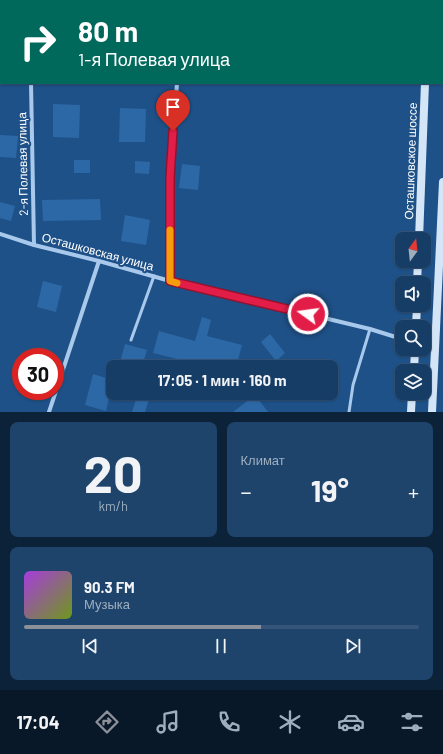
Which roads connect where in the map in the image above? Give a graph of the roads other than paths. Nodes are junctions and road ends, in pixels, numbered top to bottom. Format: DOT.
graph roads {
  1 [pos="31,84"];
  2 [pos="177,84"];
  3 [pos="425,84"];
  4 [pos="443,182"];
  5 [pos="419,232"];
  6 [pos="0,234"];
  7 [pos="34,245"];
  8 [pos="99,261"];
  9 [pos="154,276"];
  10 [pos="170,281"];
  11 [pos="370,329"];
  12 [pos="395,337"];
  13 [pos="131,340"];
  14 [pos="412,400"];
  15 [pos="49,412"];
  16 [pos="349,412"];
  17 [pos="411,412"];
  18 [pos="432,412"];
  1 -- 7 [label="street, 2-я Полевая улица"];
  2 -- 10 [label="street"];
  3 -- 5 [label="main road, Осташковское шоссе"];
  4 -- 18 [label="main road"];
  6 -- 7 [label="street, Осташковская улица"];
  7 -- 8 [label="street, Осташковская улица"];
  8 -- 9 [label="street, Осташковская улица"];
  8 -- 15 [label="street"];
  9 -- 10 [label="street, Осташковская улица"];
  9 -- 13 [label="lane"];
  10 -- 11 [label="street, Осташковская улица"];
  11 -- 12 [label="street, Осташковская улица"];
  11 -- 16 [label="lane"];
  14 -- 17 [label="main road"];
}
